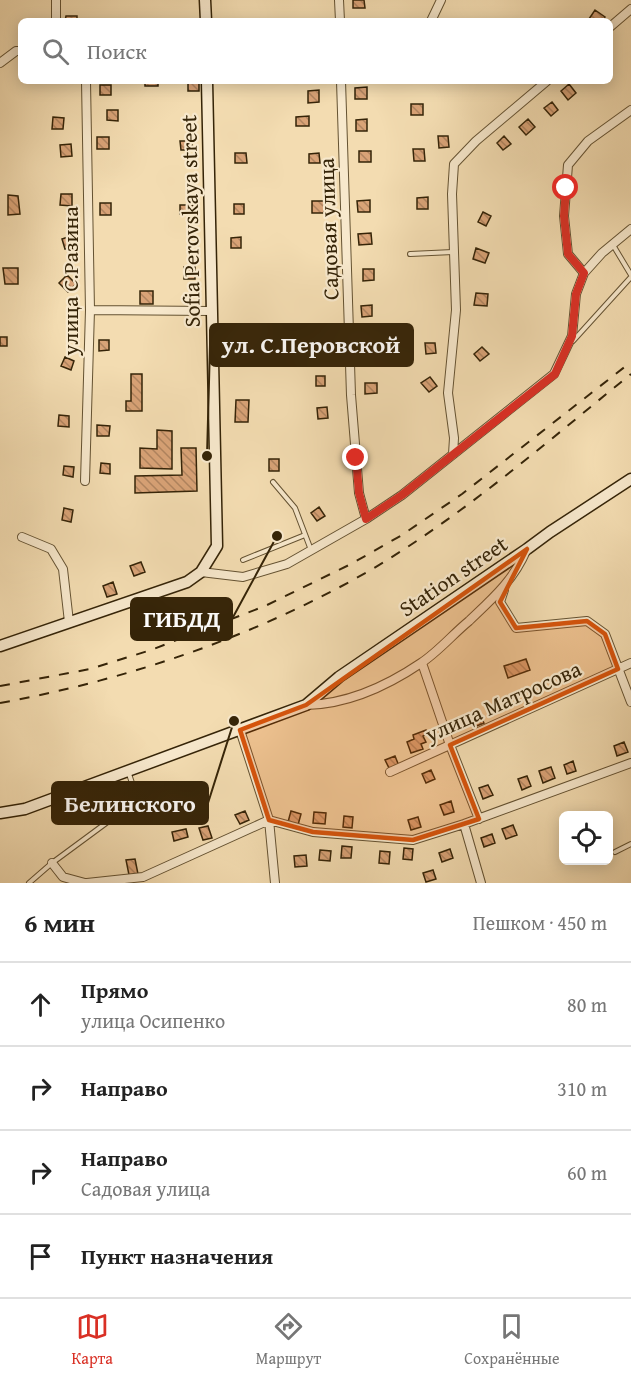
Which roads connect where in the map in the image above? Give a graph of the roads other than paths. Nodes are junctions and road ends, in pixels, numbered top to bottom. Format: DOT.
graph roads {
  1 [pos="56,0"];
  2 [pos="206,0"];
  3 [pos="339,0"];
  4 [pos="441,0"];
  5 [pos="631,9"];
  6 [pos="56,18"];
  7 [pos="206,18"];
  8 [pos="340,18"];
  9 [pos="433,18"];
  10 [pos="613,24"];
  11 [pos="18,51"];
  12 [pos="0,63"];
  13 [pos="86,84"];
  14 [pos="207,84"];
  15 [pos="341,84"];
  16 [pos="543,84"];
  17 [pos="631,110"];
  18 [pos="631,229"];
  19 [pos="613,244"];
  20 [pos="454,252"];
  21 [pos="410,254"];
  22 [pos="584,273"];
  23 [pos="631,276"];
  24 [pos="90,310"];
  25 [pos="212,311"];
  26 [pos="566,348"];
  27 [pos="453,454"];
  28 [pos="631,479"];
  29 [pos="85,482"];
  30 [pos="273,482"];
  31 [pos="366,519"];
  32 [pos="305,535"];
  33 [pos="22,537"];
  34 [pos="526,549"];
  35 [pos="311,551"];
  36 [pos="243,560"];
  37 [pos="201,572"];
  38 [pos="504,589"];
  39 [pos="69,622"];
  40 [pos="0,645"];
  41 [pos="422,663"];
  42 [pos="631,663"];
  43 [pos="618,669"];
  44 [pos="631,702"];
  45 [pos="302,706"];
  46 [pos="240,730"];
  47 [pos="450,745"];
  48 [pos="631,764"];
  49 [pos="128,771"];
  50 [pos="390,772"];
  51 [pos="0,813"];
  52 [pos="479,819"];
  53 [pos="270,820"];
  54 [pos="464,824"];
  55 [pos="631,844"];
  56 [pos="615,852"];
  57 [pos="52,863"];
  58 [pos="29,883"];
  59 [pos="86,883"];
  60 [pos="275,883"];
  61 [pos="481,883"];
  1 -- 6 [label="street"];
  2 -- 7 [label="main road"];
  3 -- 8 [label="street"];
  4 -- 9 [label="street"];
  5 -- 10 [label="street"];
  11 -- 12 [label="street"];
  13 -- 24 [label="street, улица С.Разина"];
  14 -- 25 [label="main road, Sofia Perovskaya street"];
  15 -- 31 [label="street, Садовая улица"];
  16 -- 20 [label="street"];
  17 -- 22 [label="street"];
  18 -- 19 [label="street"];
  19 -- 22 [label="street"];
  19 -- 23 [label="lane"];
  20 -- 21 [label="lane"];
  20 -- 27 [label="street"];
  22 -- 26 [label="street"];
  23 -- 26 [label="lane"];
  24 -- 25 [label="street"];
  24 -- 29 [label="street, улица С.Разина"];
  25 -- 37 [label="main road, Sofia Perovskaya street"];
  26 -- 27 [label="street"];
  27 -- 31 [label="street"];
  28 -- 34 [label="main road, Station street"];
  30 -- 32 [label="lane"];
  31 -- 35 [label="street"];
  32 -- 35 [label="lane"];
  32 -- 36 [label="lane"];
  33 -- 39 [label="street"];
  34 -- 38 [label="street"];
  34 -- 45 [label="main road, Station street"];
  35 -- 37 [label="street"];
  37 -- 39 [label="main road"];
  38 -- 41 [label="street"];
  38 -- 43 [label="street"];
  39 -- 40 [label="main road"];
  41 -- 45 [label="street"];
  41 -- 47 [label="street"];
  42 -- 43 [label="street, улица Матросова"];
  43 -- 44 [label="street"];
  43 -- 47 [label="street, улица Матросова"];
  45 -- 46 [label="main road, Station street"];
  46 -- 49 [label="main road, Station street"];
  46 -- 53 [label="street"];
  47 -- 50 [label="street, улица Матросова"];
  47 -- 52 [label="street"];
  48 -- 52 [label="street"];
  49 -- 51 [label="main road, Station street"];
  49 -- 57 [label="lane"];
  52 -- 54 [label="street"];
  53 -- 54 [label="street"];
  53 -- 59 [label="street"];
  53 -- 60 [label="street"];
  54 -- 61 [label="street"];
  55 -- 56 [label="lane"];
  57 -- 58 [label="lane"];
  57 -- 59 [label="street"];
}
